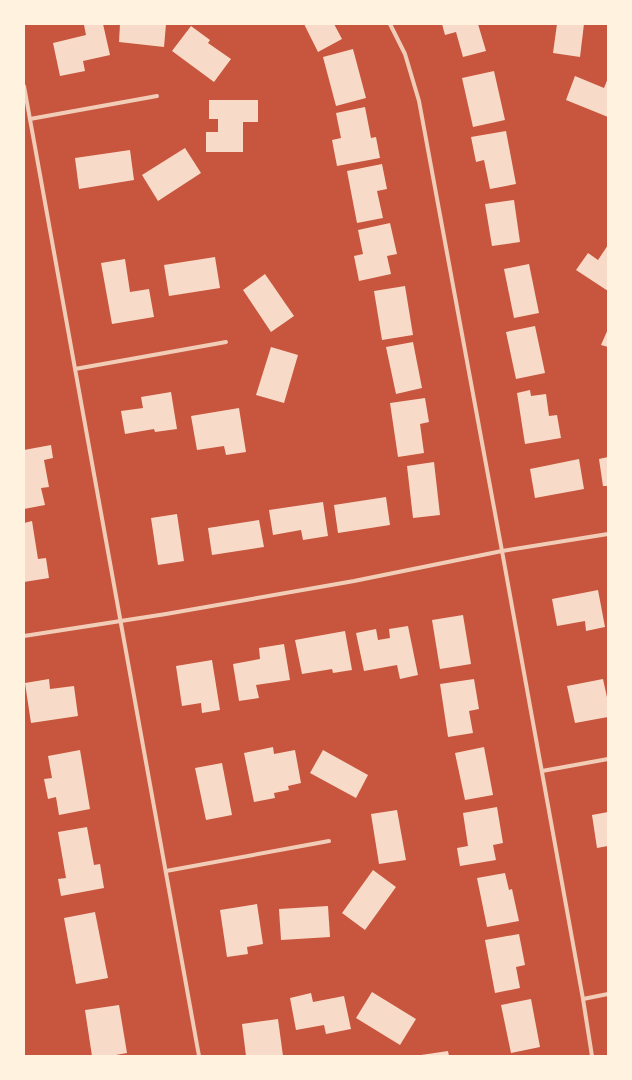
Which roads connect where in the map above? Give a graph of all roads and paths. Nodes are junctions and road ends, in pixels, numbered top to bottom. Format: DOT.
graph roads {
  1 [pos="390,24"];
  2 [pos="24,86"];
  3 [pos="157,96"];
  4 [pos="30,119"];
  5 [pos="226,342"];
  6 [pos="75,369"];
  7 [pos="608,534"];
  8 [pos="502,551"];
  9 [pos="120,621"];
  10 [pos="24,636"];
  11 [pos="608,759"];
  12 [pos="542,771"];
  13 [pos="329,841"];
  14 [pos="166,871"];
  15 [pos="608,994"];
  16 [pos="583,998"];
  17 [pos="199,1056"];
  18 [pos="592,1056"];
  1 -- 8 [label="street"];
  2 -- 4 [label="street"];
  3 -- 4 [label="street"];
  4 -- 6 [label="street"];
  5 -- 6 [label="street"];
  6 -- 9 [label="street"];
  7 -- 8 [label="street"];
  8 -- 9 [label="street"];
  8 -- 12 [label="street"];
  9 -- 10 [label="street"];
  9 -- 14 [label="street"];
  11 -- 12 [label="street"];
  12 -- 16 [label="street"];
  13 -- 14 [label="street"];
  14 -- 17 [label="street"];
  15 -- 16 [label="street"];
  16 -- 18 [label="street"];
}
